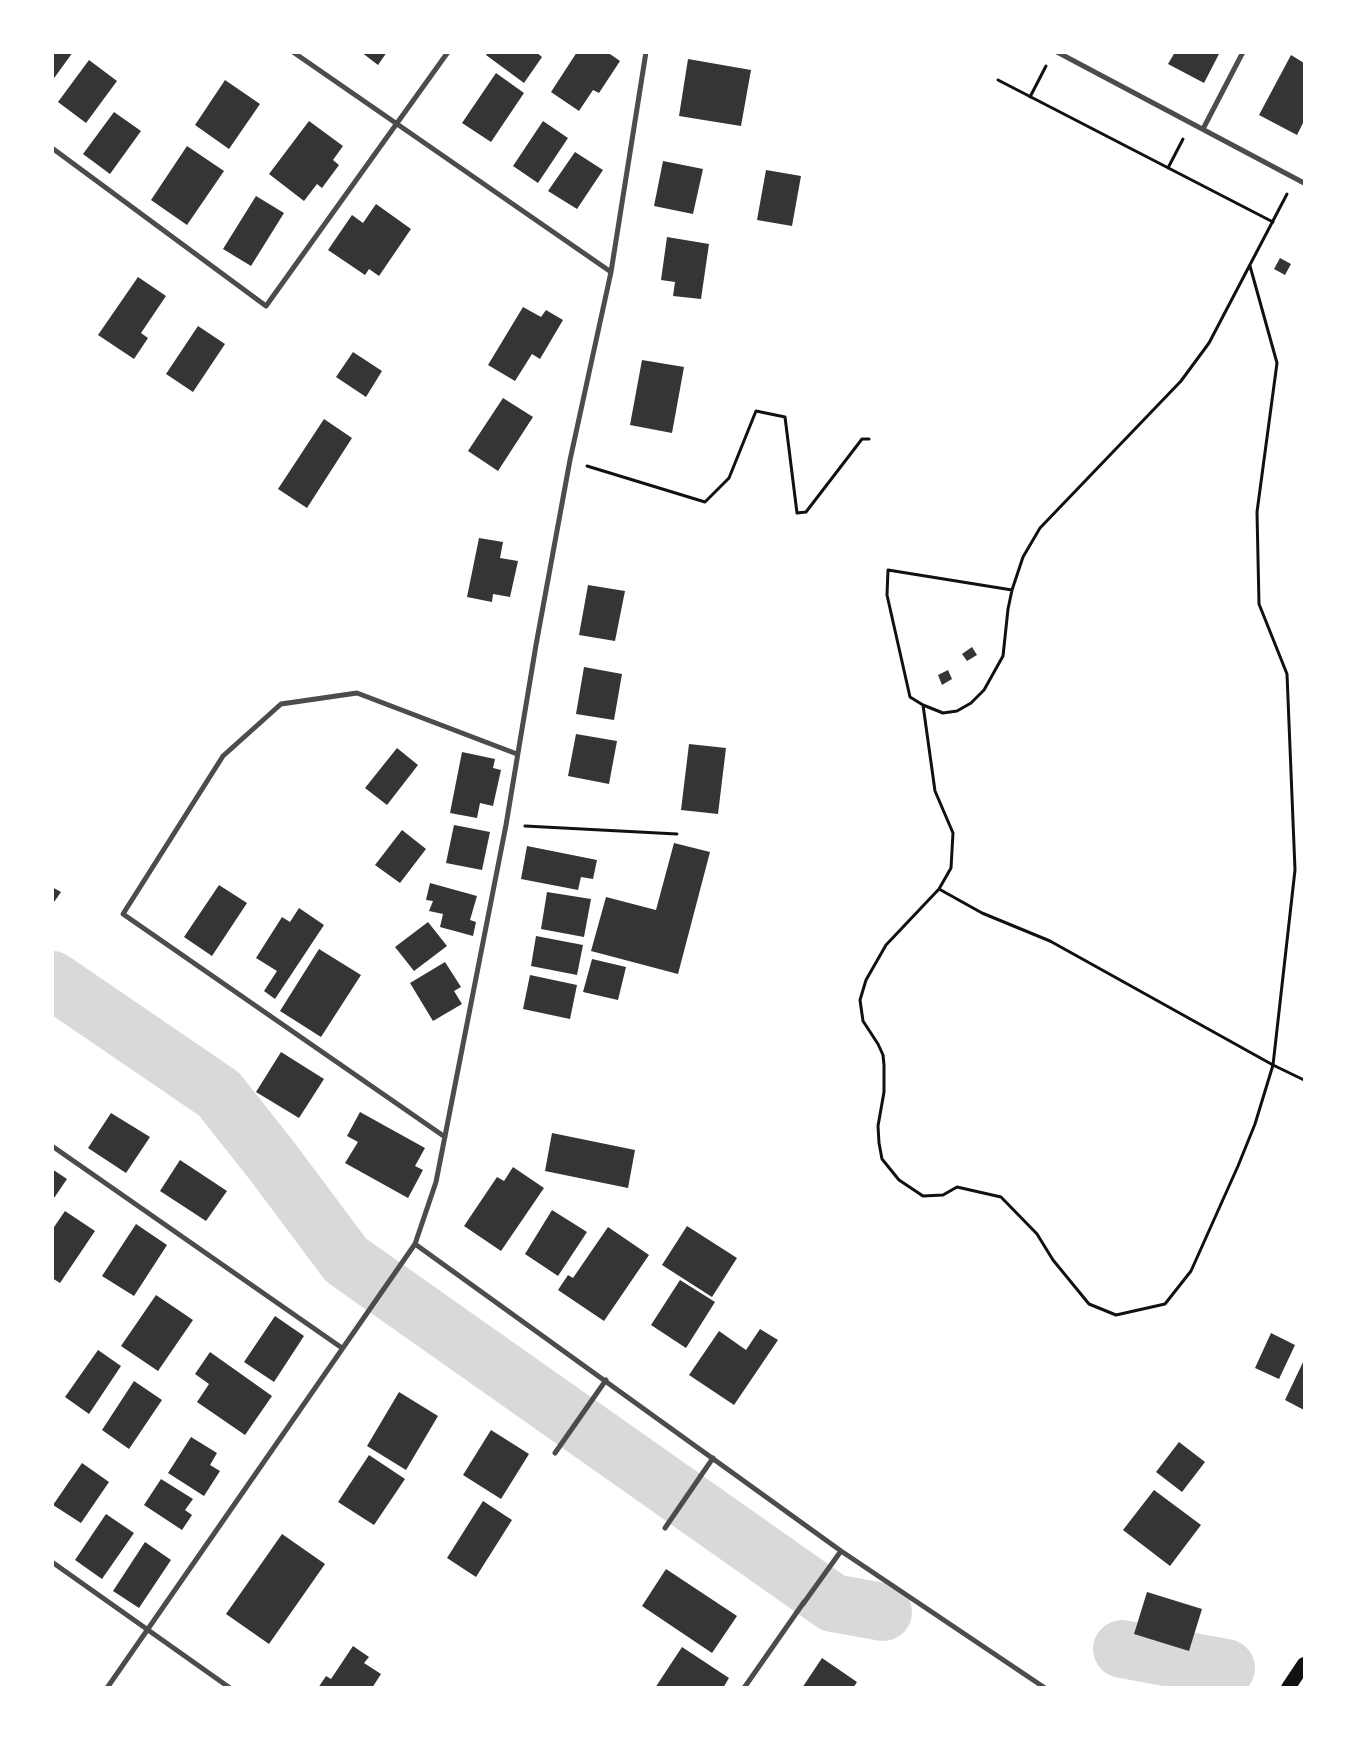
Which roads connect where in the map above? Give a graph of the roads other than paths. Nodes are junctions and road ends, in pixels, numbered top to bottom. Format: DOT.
graph roads {
  1 [pos="293,52"];
  2 [pos="448,52"];
  3 [pos="646,52"];
  4 [pos="1057,52"];
  5 [pos="1243,52"];
  6 [pos="397,125"];
  7 [pos="1203,129"];
  8 [pos="52,148"];
  9 [pos="1304,183"];
  10 [pos="611,272"];
  11 [pos="517,754"];
  12 [pos="445,1137"];
  13 [pos="52,1146"];
  14 [pos="415,1244"];
  15 [pos="342,1348"];
  16 [pos="606,1380"];
  17 [pos="555,1453"];
  18 [pos="713,1458"];
  19 [pos="665,1528"];
  20 [pos="841,1551"];
  21 [pos="52,1562"];
  22 [pos="148,1629"];
  23 [pos="1304,1664"];
  24 [pos="106,1688"];
  25 [pos="230,1688"];
  26 [pos="744,1688"];
  27 [pos="1045,1688"];
  28 [pos="1288,1688"];
  1 -- 6 [label="street"];
  2 -- 6 [label="street"];
  3 -- 10 [label="street"];
  4 -- 7 [label="street"];
  5 -- 7 [label="street"];
  6 -- 8 [label="street"];
  6 -- 10 [label="street"];
  7 -- 9 [label="street"];
  10 -- 11 [label="street"];
  11 -- 12 [label="street"];
  11 -- 12 [label="street"];
  12 -- 14 [label="street"];
  13 -- 15 [label="street"];
  14 -- 15 [label="street"];
  14 -- 16 [label="street"];
  15 -- 22 [label="street"];
  16 -- 17 [label="street"];
  16 -- 18 [label="street"];
  18 -- 19 [label="street"];
  18 -- 20 [label="street"];
  20 -- 26 [label="street"];
  20 -- 27 [label="street"];
  21 -- 22 [label="street"];
  22 -- 24 [label="street"];
  22 -- 25 [label="street"];
  23 -- 28 [label="highway"];
}
